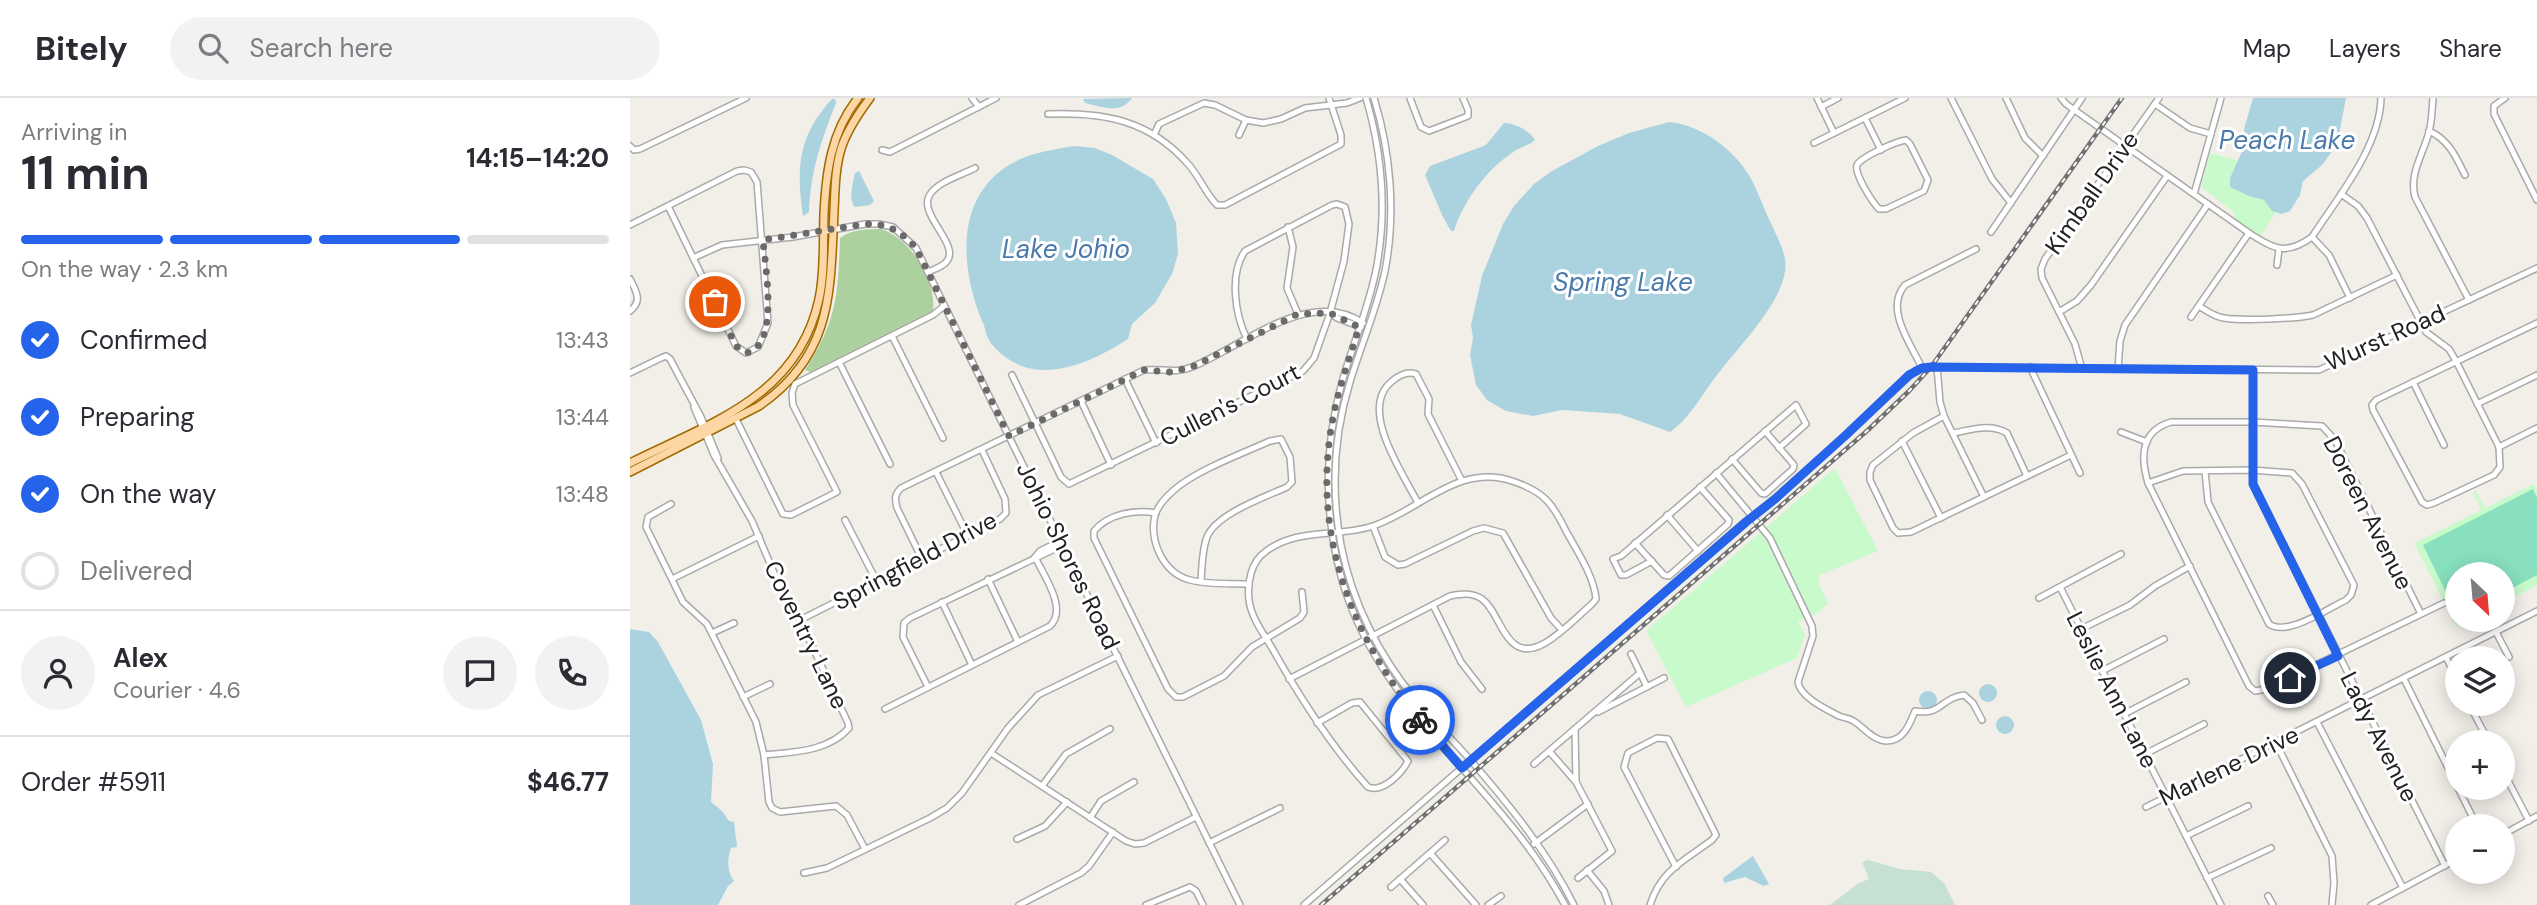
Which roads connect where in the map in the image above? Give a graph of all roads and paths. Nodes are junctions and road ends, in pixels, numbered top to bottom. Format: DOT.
graph roads {
  1 [pos="746,98"];
  2 [pos="858,98"];
  3 [pos="870,98"];
  4 [pos="972,98"];
  5 [pos="978,98"];
  6 [pos="996,98"];
  7 [pos="1360,98"];
  8 [pos="1366,98"];
  9 [pos="1374,98"];
  10 [pos="1410,98"];
  11 [pos="1463,98"];
  12 [pos="1816,98"];
  13 [pos="1838,98"];
  14 [pos="1905,98"];
  15 [pos="1951,98"];
  16 [pos="2006,98"];
  17 [pos="2061,98"];
  18 [pos="2082,98"];
  19 [pos="2221,98"];
  20 [pos="2381,98"];
  21 [pos="2433,98"];
  22 [pos="2505,98"];
  23 [pos="1345,100"];
  24 [pos="1216,101"];
  25 [pos="1330,101"];
  26 [pos="2157,101"];
  27 [pos="979,107"];
  28 [pos="1821,107"];
  29 [pos="2074,110"];
  30 [pos="1048,114"];
  31 [pos="1865,118"];
  32 [pos="1246,120"];
  33 [pos="2429,131"];
  34 [pos="1834,133"];
  35 [pos="2211,134"];
  36 [pos="1154,135"];
  37 [pos="1239,135"];
  38 [pos="1814,143"];
  39 [pos="2124,145"];
  40 [pos="630,146"];
  41 [pos="882,150"];
  42 [pos="1881,150"];
  43 [pos="2043,156"];
  44 [pos="975,168"];
  45 [pos="2465,175"];
  46 [pos="2168,176"];
  47 [pos="2194,194"];
  48 [pos="2341,194"];
  49 [pos="2537,200"];
  50 [pos="2011,202"];
  51 [pos="2208,204"];
  52 [pos="668,206"];
  53 [pos="630,225"];
  54 [pos="1288,227"];
  55 [pos="833,230"];
  56 [pos="824,232"];
  57 [pos="1991,232"];
  58 [pos="2249,233"];
  59 [pos="2312,237"];
  60 [pos="763,240"];
  61 [pos="1976,249"];
  62 [pos="2279,249"];
  63 [pos="693,258"];
  64 [pos="2277,265"];
  65 [pos="2537,268"];
  66 [pos="928,272"];
  67 [pos="2397,275"];
  68 [pos="630,279"];
  69 [pos="2350,298"];
  70 [pos="2469,300"];
  71 [pos="944,306"];
  72 [pos="2199,306"];
  73 [pos="630,311"];
  74 [pos="2059,312"];
  75 [pos="1330,313"];
  76 [pos="1298,314"];
  77 [pos="2192,317"];
  78 [pos="2422,322"];
  79 [pos="2537,323"];
  80 [pos="1360,324"];
  81 [pos="1368,328"];
  82 [pos="892,336"];
  83 [pos="1247,339"];
  84 [pos="2456,361"];
  85 [pos="839,362"];
  86 [pos="1934,367"];
  87 [pos="2029,367"];
  88 [pos="1922,368"];
  89 [pos="2081,369"];
  90 [pos="2118,369"];
  91 [pos="2253,370"];
  92 [pos="630,373"];
  93 [pos="1012,375"];
  94 [pos="2537,375"];
  95 [pos="1125,379"];
  96 [pos="2413,382"];
  97 [pos="1081,401"];
  98 [pos="2477,404"];
  99 [pos="1944,416"];
  100 [pos="736,419"];
  101 [pos="2252,422"];
  102 [pos="1036,424"];
  103 [pos="2537,428"];
  104 [pos="705,431"];
  105 [pos="1765,432"];
  106 [pos="2121,432"];
  107 [pos="1953,433"];
  108 [pos="1009,436"];
  109 [pos="943,438"];
  110 [pos="1902,441"];
  111 [pos="2147,442"];
  112 [pos="1156,443"];
  113 [pos="2444,445"];
  114 [pos="2498,447"];
  115 [pos="1779,448"];
  116 [pos="982,450"];
  117 [pos="2071,455"];
  118 [pos="1732,459"];
  119 [pos="630,463"];
  120 [pos="890,464"];
  121 [pos="1111,465"];
  122 [pos="2252,470"];
  123 [pos="2205,471"];
  124 [pos="630,472"];
  125 [pos="936,472"];
  126 [pos="1716,473"];
  127 [pos="2080,473"];
  128 [pos="2028,476"];
  129 [pos="1462,481"];
  130 [pos="2148,483"];
  131 [pos="1700,487"];
  132 [pos="1984,497"];
  133 [pos="1418,503"];
  134 [pos="671,504"];
  135 [pos="1156,513"];
  136 [pos="1667,515"];
  137 [pos="1753,516"];
  138 [pos="1941,518"];
  139 [pos="845,520"];
  140 [pos="1373,526"];
  141 [pos="1331,532"];
  142 [pos="1339,532"];
  143 [pos="759,536"];
  144 [pos="968,536"];
  145 [pos="1061,543"];
  146 [pos="1635,543"];
  147 [pos="1698,551"];
  148 [pos="2121,554"];
  149 [pos="1035,557"];
  150 [pos="922,559"];
  151 [pos="1651,561"];
  152 [pos="2190,566"];
  153 [pos="672,579"];
  154 [pos="988,579"];
  155 [pos="1201,581"];
  156 [pos="877,582"];
  157 [pos="1249,584"];
  158 [pos="2060,587"];
  159 [pos="1302,592"];
  160 [pos="2039,598"];
  161 [pos="942,602"];
  162 [pos="2444,603"];
  163 [pos="1433,605"];
  164 [pos="2537,611"];
  165 [pos="2317,614"];
  166 [pos="2421,614"];
  167 [pos="800,620"];
  168 [pos="2515,622"];
  169 [pos="734,623"];
  170 [pos="2081,629"];
  171 [pos="1562,631"];
  172 [pos="2496,632"];
  173 [pos="712,633"];
  174 [pos="1373,635"];
  175 [pos="1266,639"];
  176 [pos="1365,639"];
  177 [pos="2164,639"];
  178 [pos="1018,642"];
  179 [pos="2468,646"];
  180 [pos="2503,646"];
  181 [pos="1631,654"];
  182 [pos="1118,656"];
  183 [pos="2338,656"];
  184 [pos="2445,658"];
  185 [pos="972,665"];
  186 [pos="2102,671"];
  187 [pos="1640,673"];
  188 [pos="1664,678"];
  189 [pos="1289,679"];
  190 [pos="2404,679"];
  191 [pos="2186,682"];
  192 [pos="770,684"];
  193 [pos="928,687"];
  194 [pos="1647,687"];
  195 [pos="1482,689"];
  196 [pos="743,696"];
  197 [pos="2360,700"];
  198 [pos="885,709"];
  199 [pos="2124,714"];
  200 [pos="1589,717"];
  201 [pos="1982,720"];
  202 [pos="2317,722"];
  203 [pos="1317,723"];
  204 [pos="2204,724"];
  205 [pos="1110,729"];
  206 [pos="1575,729"];
  207 [pos="2276,743"];
  208 [pos="1549,751"];
  209 [pos="991,753"];
  210 [pos="2146,754"];
  211 [pos="764,755"];
  212 [pos="1471,761"];
  213 [pos="2445,761"];
  214 [pos="1534,764"];
  215 [pos="1462,768"];
  216 [pos="1134,782"];
  217 [pos="1576,782"];
  218 [pos="1042,786"];
  219 [pos="2515,794"];
  220 [pos="2166,797"];
  221 [pos="1066,802"];
  222 [pos="1588,804"];
  223 [pos="2248,806"];
  224 [pos="2146,807"];
  225 [pos="1279,808"];
  226 [pos="2537,816"];
  227 [pos="1196,817"];
  228 [pos="1090,818"];
  229 [pos="2529,821"];
  230 [pos="2515,828"];
  231 [pos="1112,832"];
  232 [pos="2186,836"];
  233 [pos="1017,839"];
  234 [pos="1445,840"];
  235 [pos="1536,842"];
  236 [pos="1209,843"];
  237 [pos="1528,848"];
  238 [pos="2271,848"];
  239 [pos="865,849"];
  240 [pos="1430,853"];
  241 [pos="1676,866"];
  242 [pos="2445,866"];
  243 [pos="1587,870"];
  244 [pos="804,873"];
  245 [pos="1578,878"];
  246 [pos="2207,878"];
  247 [pos="1400,879"];
  248 [pos="1391,887"];
  249 [pos="2403,888"];
  250 [pos="1501,896"];
  251 [pos="2268,896"];
  252 [pos="1019,905"];
  253 [pos="1146,905"];
  254 [pos="1203,905"];
  255 [pos="1240,905"];
  256 [pos="1304,905"];
  257 [pos="1423,905"];
  258 [pos="1476,905"];
  259 [pos="1488,905"];
  260 [pos="1565,905"];
  261 [pos="1574,905"];
  262 [pos="1609,905"];
  263 [pos="1650,905"];
  264 [pos="2221,905"];
  265 [pos="2273,905"];
  266 [pos="2332,905"];
  267 [pos="2371,905"];
  1 -- 40 [label="street"];
  2 -- 56 [label="main road"];
  3 -- 55 [label="main road"];
  4 -- 27 [label="street"];
  5 -- 27 [label="street"];
  6 -- 27 [label="street"];
  7 -- 23 [label="street"];
  8 -- 80 [label="street"];
  9 -- 81 [label="street"];
  10 -- 11 [label="street"];
  12 -- 28 [label="street"];
  13 -- 28 [label="street"];
  14 -- 31 [label="street"];
  15 -- 50 [label="street"];
  16 -- 43 [label="street"];
  17 -- 29 [label="street"];
  18 -- 29 [label="street"];
  19 -- 35 [label="street"];
  20 -- 48 [label="street"];
  21 -- 33 [label="street"];
  22 -- 49 [label="street"];
  23 -- 25 [label="street"];
  24 -- 32 [label="street"];
  24 -- 36 [label="street"];
  25 -- 32 [label="street"];
  25 -- 36 [label="street"];
  26 -- 35 [label="street"];
  26 -- 39 [label="street, Kimball Drive"];
  27 -- 41 [label="street"];
  28 -- 34 [label="street"];
  29 -- 39 [label="street"];
  29 -- 43 [label="street"];
  30 -- 36 [label="street"];
  31 -- 34 [label="street"];
  31 -- 42 [label="street"];
  32 -- 37 [label="street"];
  33 -- 45 [label="street"];
  33 -- 70 [label="street"];
  34 -- 38 [label="street"];
  35 -- 47 [label="street"];
  39 -- 46 [label="street"];
  39 -- 74 [label="street, Kimball Drive"];
  42 -- 42 [label="street"];
  43 -- 50 [label="street"];
  44 -- 66 [label="street"];
  46 -- 47 [label="street"];
  46 -- 74 [label="street"];
  47 -- 51 [label="street"];
  48 -- 59 [label="street"];
  48 -- 67 [label="street"];
  50 -- 57 [label="street"];
  51 -- 58 [label="street"];
  51 -- 90 [label="street"];
  52 -- 53 [label="street"];
  52 -- 60 [label="street"];
  52 -- 63 [label="street"];
  54 -- 75 [label="street, Cullen's Court"];
  54 -- 76 [label="street"];
  54 -- 83 [label="street, Cullen's Court"];
  55 -- 56 [label="street, Johio Shores Road"];
  55 -- 66 [label="street, Johio Shores Road"];
  55 -- 100 [label="main road"];
  56 -- 60 [label="street, Johio Shores Road"];
  56 -- 104 [label="main road"];
  58 -- 62 [label="street"];
  58 -- 72 [label="street"];
  59 -- 62 [label="street"];
  59 -- 69 [label="street"];
  60 -- 63 [label="street, Johio Shores Road"];
  60 -- 63 [label="street"];
  61 -- 88 [label="street"];
  62 -- 64 [label="street"];
  65 -- 70 [label="street, Wurst Road"];
  66 -- 71 [label="street, Johio Shores Road"];
  67 -- 69 [label="street"];
  67 -- 78 [label="street"];
  68 -- 73 [label="street"];
  69 -- 72 [label="street"];
  70 -- 78 [label="street, Wurst Road"];
  71 -- 82 [label="street"];
  71 -- 108 [label="street, Johio Shores Road"];
  72 -- 77 [label="street"];
  74 -- 89 [label="street, Kimball Drive"];
  75 -- 76 [label="street"];
  75 -- 80 [label="street"];
  75 -- 112 [label="street, Cullen's Court"];
  76 -- 83 [label="street"];
  78 -- 84 [label="street"];
  78 -- 91 [label="street, Wurst Road"];
  79 -- 84 [label="street"];
  80 -- 81 [label="street"];
  80 -- 141 [label="street"];
  81 -- 142 [label="street"];
  82 -- 85 [label="street"];
  82 -- 109 [label="street"];
  83 -- 95 [label="street"];
  84 -- 96 [label="street"];
  84 -- 98 [label="street"];
  85 -- 100 [label="street"];
  85 -- 120 [label="street"];
  86 -- 87 [label="street, Wurst Road"];
  86 -- 88 [label="street, Wurst Road"];
  86 -- 99 [label="street"];
  87 -- 89 [label="street, Wurst Road"];
  87 -- 117 [label="street"];
  88 -- 137 [label="street"];
  89 -- 90 [label="street, Wurst Road"];
  90 -- 91 [label="street, Wurst Road"];
  91 -- 101 [label="street, Lady Avenue"];
  92 -- 104 [label="street, Coventry Lane"];
  93 -- 102 [label="street"];
  94 -- 98 [label="street"];
  95 -- 97 [label="street"];
  95 -- 112 [label="street"];
  96 -- 113 [label="street"];
  96 -- 114 [label="street"];
  97 -- 102 [label="street"];
  97 -- 121 [label="street"];
  98 -- 114 [label="street"];
  99 -- 107 [label="street"];
  99 -- 110 [label="street"];
  100 -- 104 [label="main road"];
  101 -- 111 [label="street, Doreen Avenue"];
  101 -- 122 [label="street, Lady Avenue"];
  101 -- 166 [label="street, Doreen Avenue"];
  102 -- 108 [label="street"];
  102 -- 121 [label="street, Cullen's Court"];
  103 -- 114 [label="street"];
  104 -- 119 [label="main road"];
  104 -- 124 [label="main road"];
  104 -- 143 [label="street, Coventry Lane"];
  105 -- 115 [label="street"];
  105 -- 115 [label="street"];
  105 -- 118 [label="street"];
  106 -- 111 [label="street"];
  107 -- 128 [label="street"];
  107 -- 132 [label="street"];
  108 -- 116 [label="street"];
  108 -- 145 [label="street, Johio Shores Road"];
  110 -- 138 [label="street"];
  110 -- 138 [label="street"];
  111 -- 130 [label="street"];
  112 -- 121 [label="street, Cullen's Court"];
  115 -- 118 [label="street"];
  116 -- 125 [label="street"];
  116 -- 144 [label="street, Springfield Drive"];
  117 -- 127 [label="street"];
  117 -- 128 [label="street"];
  118 -- 126 [label="street"];
  122 -- 123 [label="street"];
  122 -- 165 [label="street, Lady Avenue"];
  122 -- 165 [label="street"];
  123 -- 130 [label="street"];
  123 -- 165 [label="street"];
  125 -- 144 [label="street"];
  125 -- 150 [label="street"];
  126 -- 131 [label="street"];
  126 -- 137 [label="street"];
  128 -- 132 [label="street"];
  129 -- 133 [label="street"];
  129 -- 133 [label="street"];
  129 -- 171 [label="street"];
  130 -- 152 [label="street"];
  131 -- 136 [label="street"];
  131 -- 147 [label="street"];
  132 -- 138 [label="street"];
  133 -- 140 [label="street"];
  134 -- 153 [label="street"];
  135 -- 155 [label="street"];
  135 -- 155 [label="street"];
  135 -- 175 [label="street"];
  136 -- 146 [label="street"];
  136 -- 147 [label="street"];
  137 -- 201 [label="street"];
  137 -- 212 [label="street"];
  139 -- 156 [label="street"];
  140 -- 142 [label="street"];
  140 -- 171 [label="street"];
  141 -- 142 [label="street"];
  141 -- 157 [label="street"];
  141 -- 176 [label="street"];
  142 -- 174 [label="street"];
  143 -- 153 [label="street"];
  143 -- 167 [label="street, Coventry Lane"];
  144 -- 150 [label="street, Springfield Drive"];
  145 -- 149 [label="street"];
  145 -- 182 [label="street, Johio Shores Road"];
  146 -- 151 [label="street"];
  146 -- 151 [label="street"];
  147 -- 151 [label="street"];
  148 -- 158 [label="street"];
  149 -- 154 [label="street"];
  149 -- 178 [label="street"];
  150 -- 156 [label="street, Springfield Drive"];
  152 -- 170 [label="street"];
  152 -- 183 [label="street"];
  153 -- 173 [label="street"];
  154 -- 161 [label="street"];
  154 -- 178 [label="street"];
  155 -- 157 [label="street"];
  156 -- 167 [label="street, Springfield Drive"];
  157 -- 175 [label="street"];
  158 -- 160 [label="street"];
  158 -- 170 [label="street, Leslie Ann Lane"];
  159 -- 175 [label="street"];
  161 -- 185 [label="street"];
  161 -- 193 [label="street"];
  162 -- 166 [label="street"];
  163 -- 171 [label="street"];
  163 -- 174 [label="street"];
  163 -- 195 [label="street"];
  164 -- 168 [label="street, Marlene Drive"];
  165 -- 183 [label="street, Lady Avenue"];
  166 -- 183 [label="street"];
  167 -- 211 [label="street, Coventry Lane"];
  169 -- 173 [label="street"];
  170 -- 186 [label="street, Leslie Ann Lane"];
  172 -- 179 [label="street, Marlene Drive"];
  172 -- 180 [label="street"];
  173 -- 196 [label="street"];
  174 -- 176 [label="street"];
  174 -- 212 [label="street"];
  175 -- 189 [label="street"];
  176 -- 189 [label="street"];
  176 -- 215 [label="street"];
  177 -- 186 [label="street"];
  178 -- 185 [label="street"];
  181 -- 187 [label="street"];
  182 -- 209 [label="street"];
  182 -- 227 [label="street, Johio Shores Road"];
  183 -- 197 [label="street, Lady Avenue"];
  184 -- 190 [label="street, Marlene Drive"];
  185 -- 193 [label="street"];
  186 -- 199 [label="street, Leslie Ann Lane"];
  187 -- 194 [label="street"];
  187 -- 200 [label="street"];
  188 -- 194 [label="street"];
  189 -- 203 [label="street"];
  190 -- 197 [label="street, Marlene Drive"];
  190 -- 213 [label="street"];
  191 -- 199 [label="street"];
  192 -- 196 [label="street"];
  193 -- 198 [label="street"];
  194 -- 200 [label="street"];
  196 -- 211 [label="street"];
  197 -- 202 [label="street, Marlene Drive"];
  197 -- 242 [label="street, Lady Avenue"];
  199 -- 210 [label="street, Leslie Ann Lane"];
  200 -- 206 [label="street"];
  202 -- 207 [label="street, Marlene Drive"];
  202 -- 249 [label="street"];
  203 -- 203 [label="street"];
  204 -- 210 [label="street"];
  205 -- 218 [label="street"];
  206 -- 208 [label="street"];
  206 -- 217 [label="street"];
  207 -- 220 [label="street, Marlene Drive"];
  207 -- 266 [label="street"];
  208 -- 214 [label="street"];
  208 -- 217 [label="street"];
  209 -- 218 [label="street"];
  209 -- 239 [label="street"];
  210 -- 220 [label="street, Leslie Ann Lane"];
  211 -- 239 [label="street"];
  212 -- 215 [label="street"];
  212 -- 235 [label="street"];
  215 -- 237 [label="street"];
  215 -- 256 [label="street"];
  216 -- 228 [label="street"];
  217 -- 222 [label="street"];
  218 -- 221 [label="street"];
  219 -- 229 [label="street"];
  220 -- 224 [label="street, Marlene Drive"];
  220 -- 232 [label="street, Leslie Ann Lane"];
  221 -- 228 [label="street"];
  221 -- 233 [label="street"];
  222 -- 235 [label="street"];
  222 -- 243 [label="street"];
  223 -- 232 [label="street"];
  225 -- 236 [label="street"];
  226 -- 229 [label="street"];
  227 -- 231 [label="street"];
  227 -- 236 [label="street, Johio Shores Road"];
  228 -- 231 [label="street"];
  229 -- 230 [label="street"];
  231 -- 252 [label="street"];
  232 -- 246 [label="street, Leslie Ann Lane"];
  234 -- 240 [label="street"];
  235 -- 237 [label="street"];
  235 -- 261 [label="street"];
  236 -- 255 [label="street, Johio Shores Road"];
  237 -- 260 [label="street"];
  238 -- 246 [label="street"];
  239 -- 244 [label="street"];
  240 -- 247 [label="street"];
  240 -- 258 [label="street"];
  241 -- 241 [label="street"];
  241 -- 263 [label="street"];
  242 -- 249 [label="street"];
  243 -- 245 [label="street"];
  243 -- 262 [label="street"];
  246 -- 264 [label="street, Leslie Ann Lane"];
  247 -- 248 [label="street"];
  247 -- 257 [label="street"];
  249 -- 267 [label="street"];
  250 -- 259 [label="street"];
  251 -- 265 [label="street"];
  253 -- 254 [label="street"];
}
